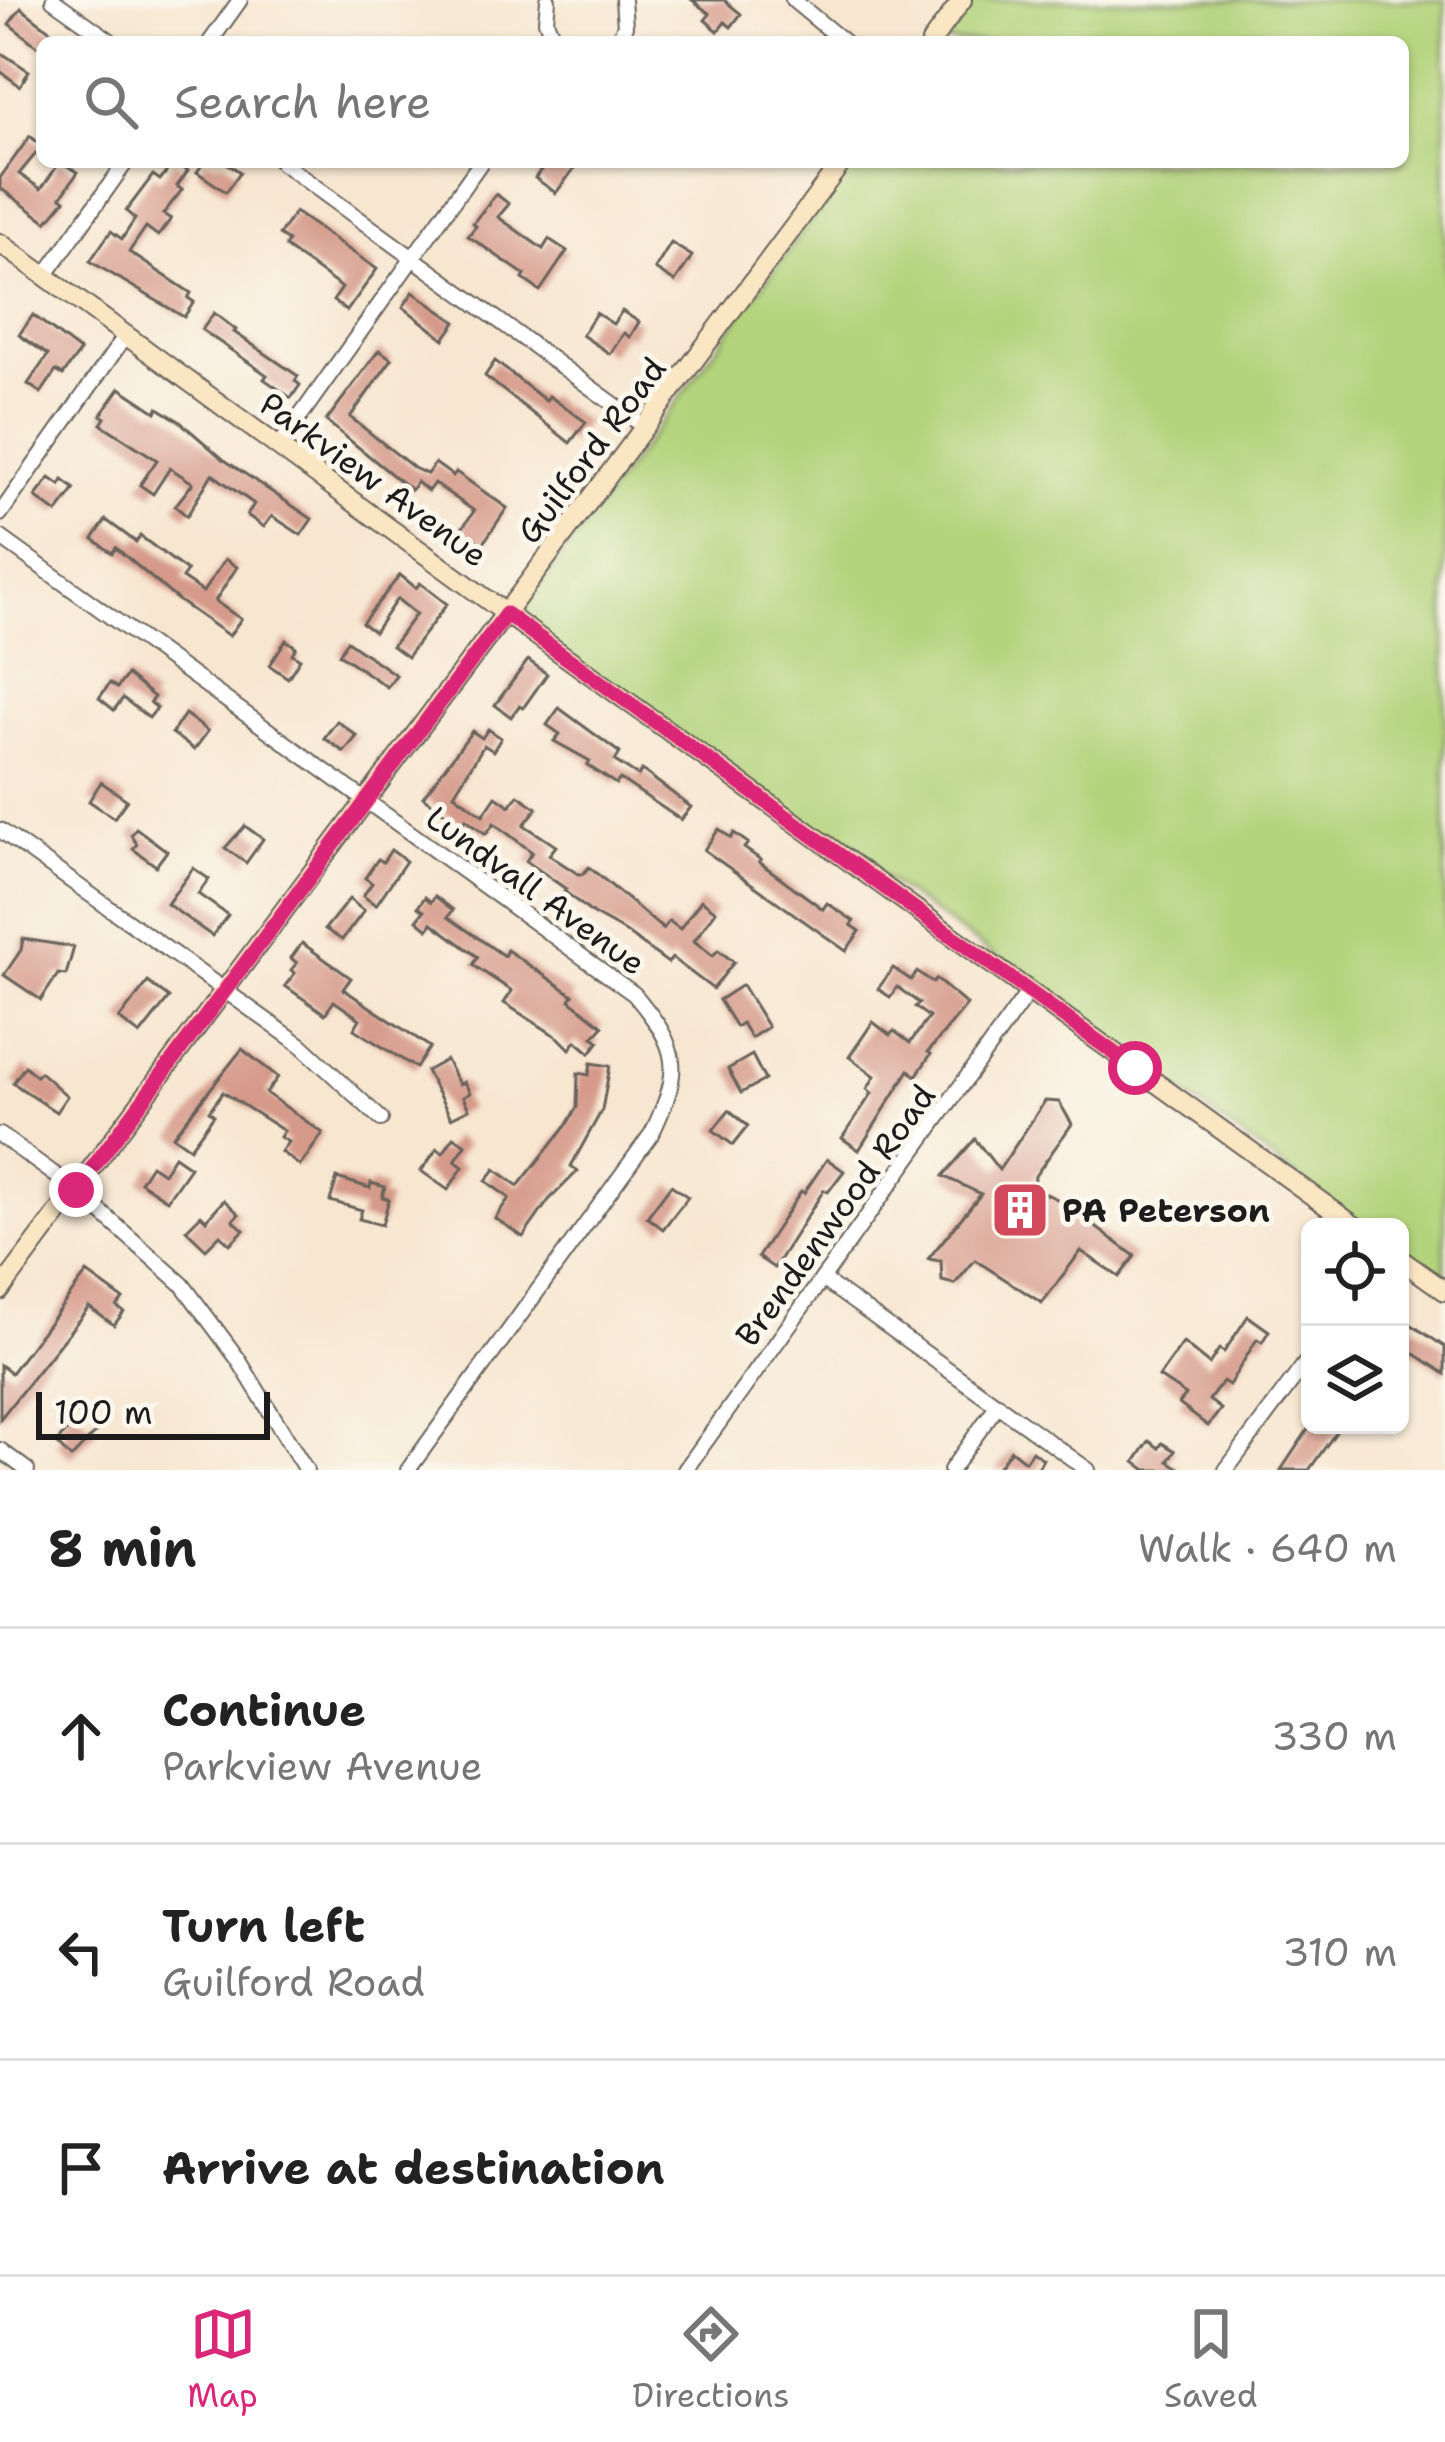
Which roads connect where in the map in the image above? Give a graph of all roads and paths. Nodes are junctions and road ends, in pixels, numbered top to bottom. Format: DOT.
graph roads {
  1 [pos="53,0"];
  2 [pos="240,0"];
  3 [pos="548,0"];
  4 [pos="623,0"];
  5 [pos="793,0"];
  6 [pos="962,0"];
  7 [pos="104,36"];
  8 [pos="214,36"];
  9 [pos="552,36"];
  10 [pos="619,36"];
  11 [pos="837,36"];
  12 [pos="935,36"];
  13 [pos="122,168"];
  14 [pos="289,168"];
  15 [pos="477,168"];
  16 [pos="838,168"];
  17 [pos="0,243"];
  18 [pos="414,256"];
  19 [pos="45,276"];
  20 [pos="126,335"];
  21 [pos="645,427"];
  22 [pos="279,446"];
  23 [pos="0,514"];
  24 [pos="0,537"];
  25 [pos="506,614"];
  26 [pos="367,800"];
  27 [pos="0,830"];
  28 [pos="223,989"];
  29 [pos="1028,991"];
  30 [pos="381,1119"];
  31 [pos="0,1135"];
  32 [pos="76,1190"];
  33 [pos="1343,1218"];
  34 [pos="1409,1265"];
  35 [pos="822,1279"];
  36 [pos="0,1291"];
  37 [pos="1445,1291"];
  38 [pos="1301,1369"];
  39 [pos="998,1404"];
  40 [pos="0,1450"];
  41 [pos="27,1470"];
  42 [pos="306,1470"];
  43 [pos="408,1470"];
  44 [pos="685,1470"];
  45 [pos="951,1470"];
  46 [pos="1088,1470"];
  47 [pos="1226,1470"];
  1 -- 7 [label="street"];
  2 -- 8 [label="street"];
  3 -- 9 [label="street"];
  4 -- 10 [label="street"];
  5 -- 11 [label="street"];
  6 -- 12 [label="street"];
  13 -- 19 [label="street"];
  14 -- 18 [label="street"];
  15 -- 18 [label="street"];
  16 -- 21 [label="street, Guilford Road"];
  17 -- 19 [label="street, Parkview Avenue"];
  18 -- 21 [label="street"];
  18 -- 22 [label="street"];
  19 -- 20 [label="street, Parkview Avenue"];
  20 -- 22 [label="street, Parkview Avenue"];
  20 -- 23 [label="street"];
  21 -- 25 [label="street, Guilford Road"];
  22 -- 25 [label="street, Parkview Avenue"];
  24 -- 26 [label="street, Lundvall Avenue"];
  25 -- 26 [label="street, Guilford Road"];
  25 -- 29 [label="street, Parkview Avenue"];
  26 -- 28 [label="street, Guilford Road"];
  26 -- 43 [label="street, Lundvall Avenue"];
  27 -- 28 [label="street"];
  28 -- 30 [label="street"];
  28 -- 32 [label="street, Guilford Road"];
  29 -- 33 [label="street, Parkview Avenue"];
  29 -- 35 [label="street, Brendenwood Road"];
  31 -- 32 [label="street"];
  32 -- 36 [label="street, Guilford Road"];
  32 -- 42 [label="street"];
  34 -- 37 [label="street"];
  35 -- 39 [label="street"];
  35 -- 44 [label="street, Brendenwood Road"];
  38 -- 47 [label="street"];
  39 -- 45 [label="street"];
  39 -- 46 [label="street"];
  40 -- 41 [label="street"];
}
